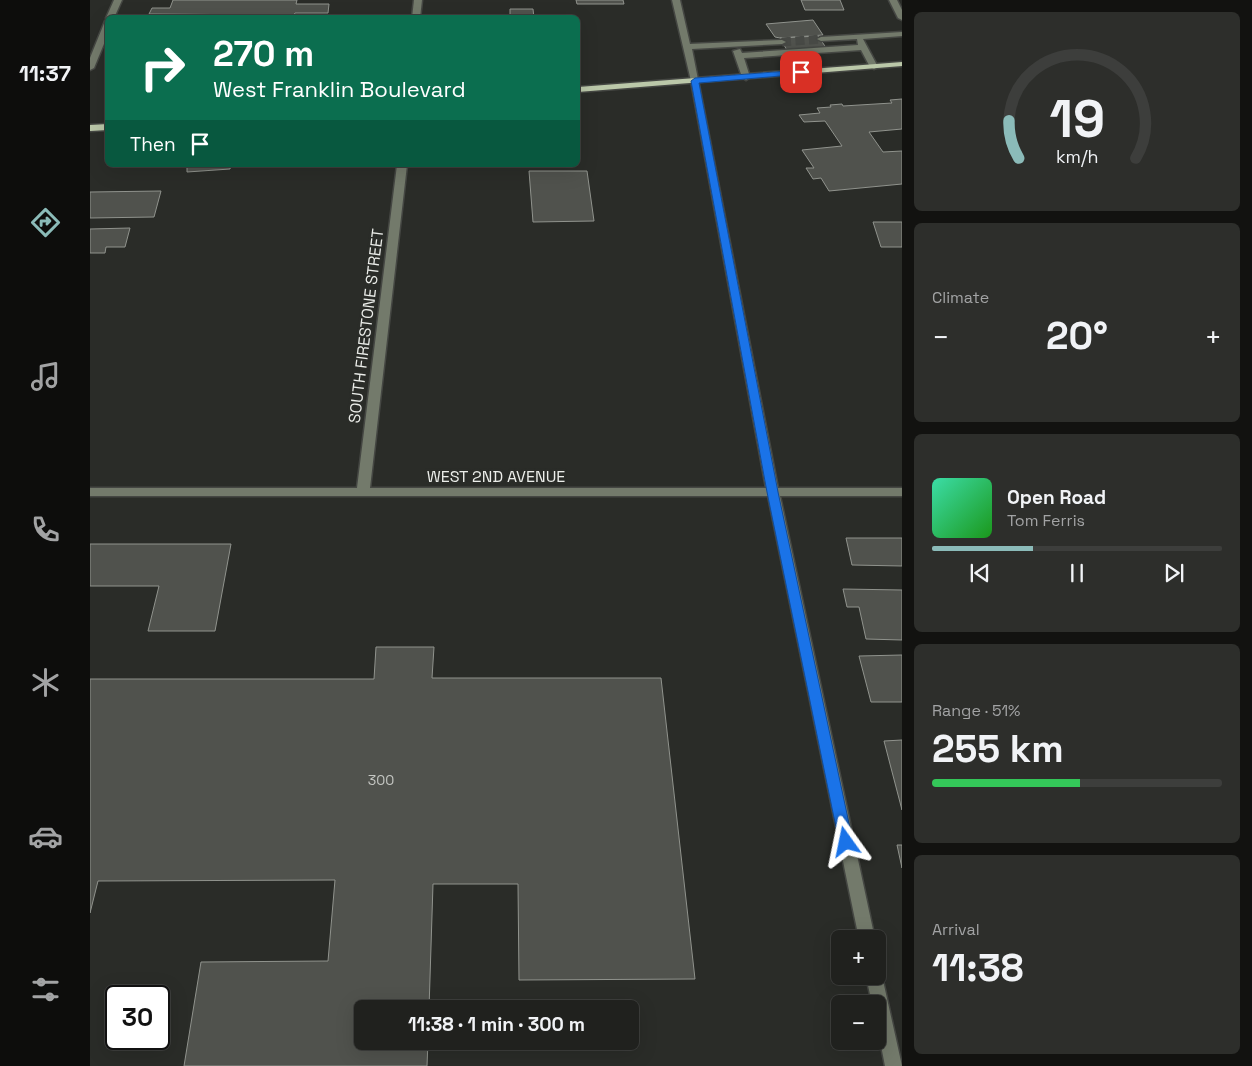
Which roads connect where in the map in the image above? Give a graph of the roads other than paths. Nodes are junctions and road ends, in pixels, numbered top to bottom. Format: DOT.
graph roads {
  1 [pos="118,0"];
  2 [pos="418,0"];
  3 [pos="676,0"];
  4 [pos="893,0"];
  5 [pos="111,15"];
  6 [pos="416,15"];
  7 [pos="902,18"];
  8 [pos="105,30"];
  9 [pos="902,34"];
  10 [pos="858,37"];
  11 [pos="821,39"];
  12 [pos="782,42"];
  13 [pos="736,45"];
  14 [pos="864,47"];
  15 [pos="687,48"];
  16 [pos="739,56"];
  17 [pos="902,64"];
  18 [pos="874,67"];
  19 [pos="90,68"];
  20 [pos="746,77"];
  21 [pos="695,81"];
  22 [pos="580,90"];
  23 [pos="105,127"];
  24 [pos="90,128"];
  25 [pos="402,167"];
  26 [pos="90,492"];
  27 [pos="363,492"];
  28 [pos="773,492"];
  29 [pos="902,492"];
  30 [pos="865,930"];
  31 [pos="876,985"];
  32 [pos="894,1066"];
  1 -- 5 [label="street"];
  2 -- 6 [label="street"];
  3 -- 15 [label="street"];
  4 -- 7 [label="street"];
  8 -- 19 [label="street"];
  9 -- 10 [label="street"];
  10 -- 11 [label="street"];
  10 -- 14 [label="street"];
  12 -- 13 [label="street"];
  13 -- 15 [label="street"];
  13 -- 16 [label="street"];
  14 -- 16 [label="street"];
  14 -- 18 [label="street"];
  15 -- 21 [label="street"];
  16 -- 20 [label="street"];
  17 -- 18 [label="main road"];
  18 -- 20 [label="main road"];
  20 -- 21 [label="main road"];
  21 -- 22 [label="main road"];
  21 -- 28 [label="street"];
  23 -- 24 [label="main road"];
  25 -- 27 [label="street, SOUTH FIRESTONE STREET"];
  26 -- 27 [label="street, WEST 2ND AVENUE"];
  27 -- 28 [label="street, WEST 2ND AVENUE"];
  28 -- 29 [label="street, WEST 2ND AVENUE"];
  28 -- 30 [label="street"];
  31 -- 32 [label="street"];
}
